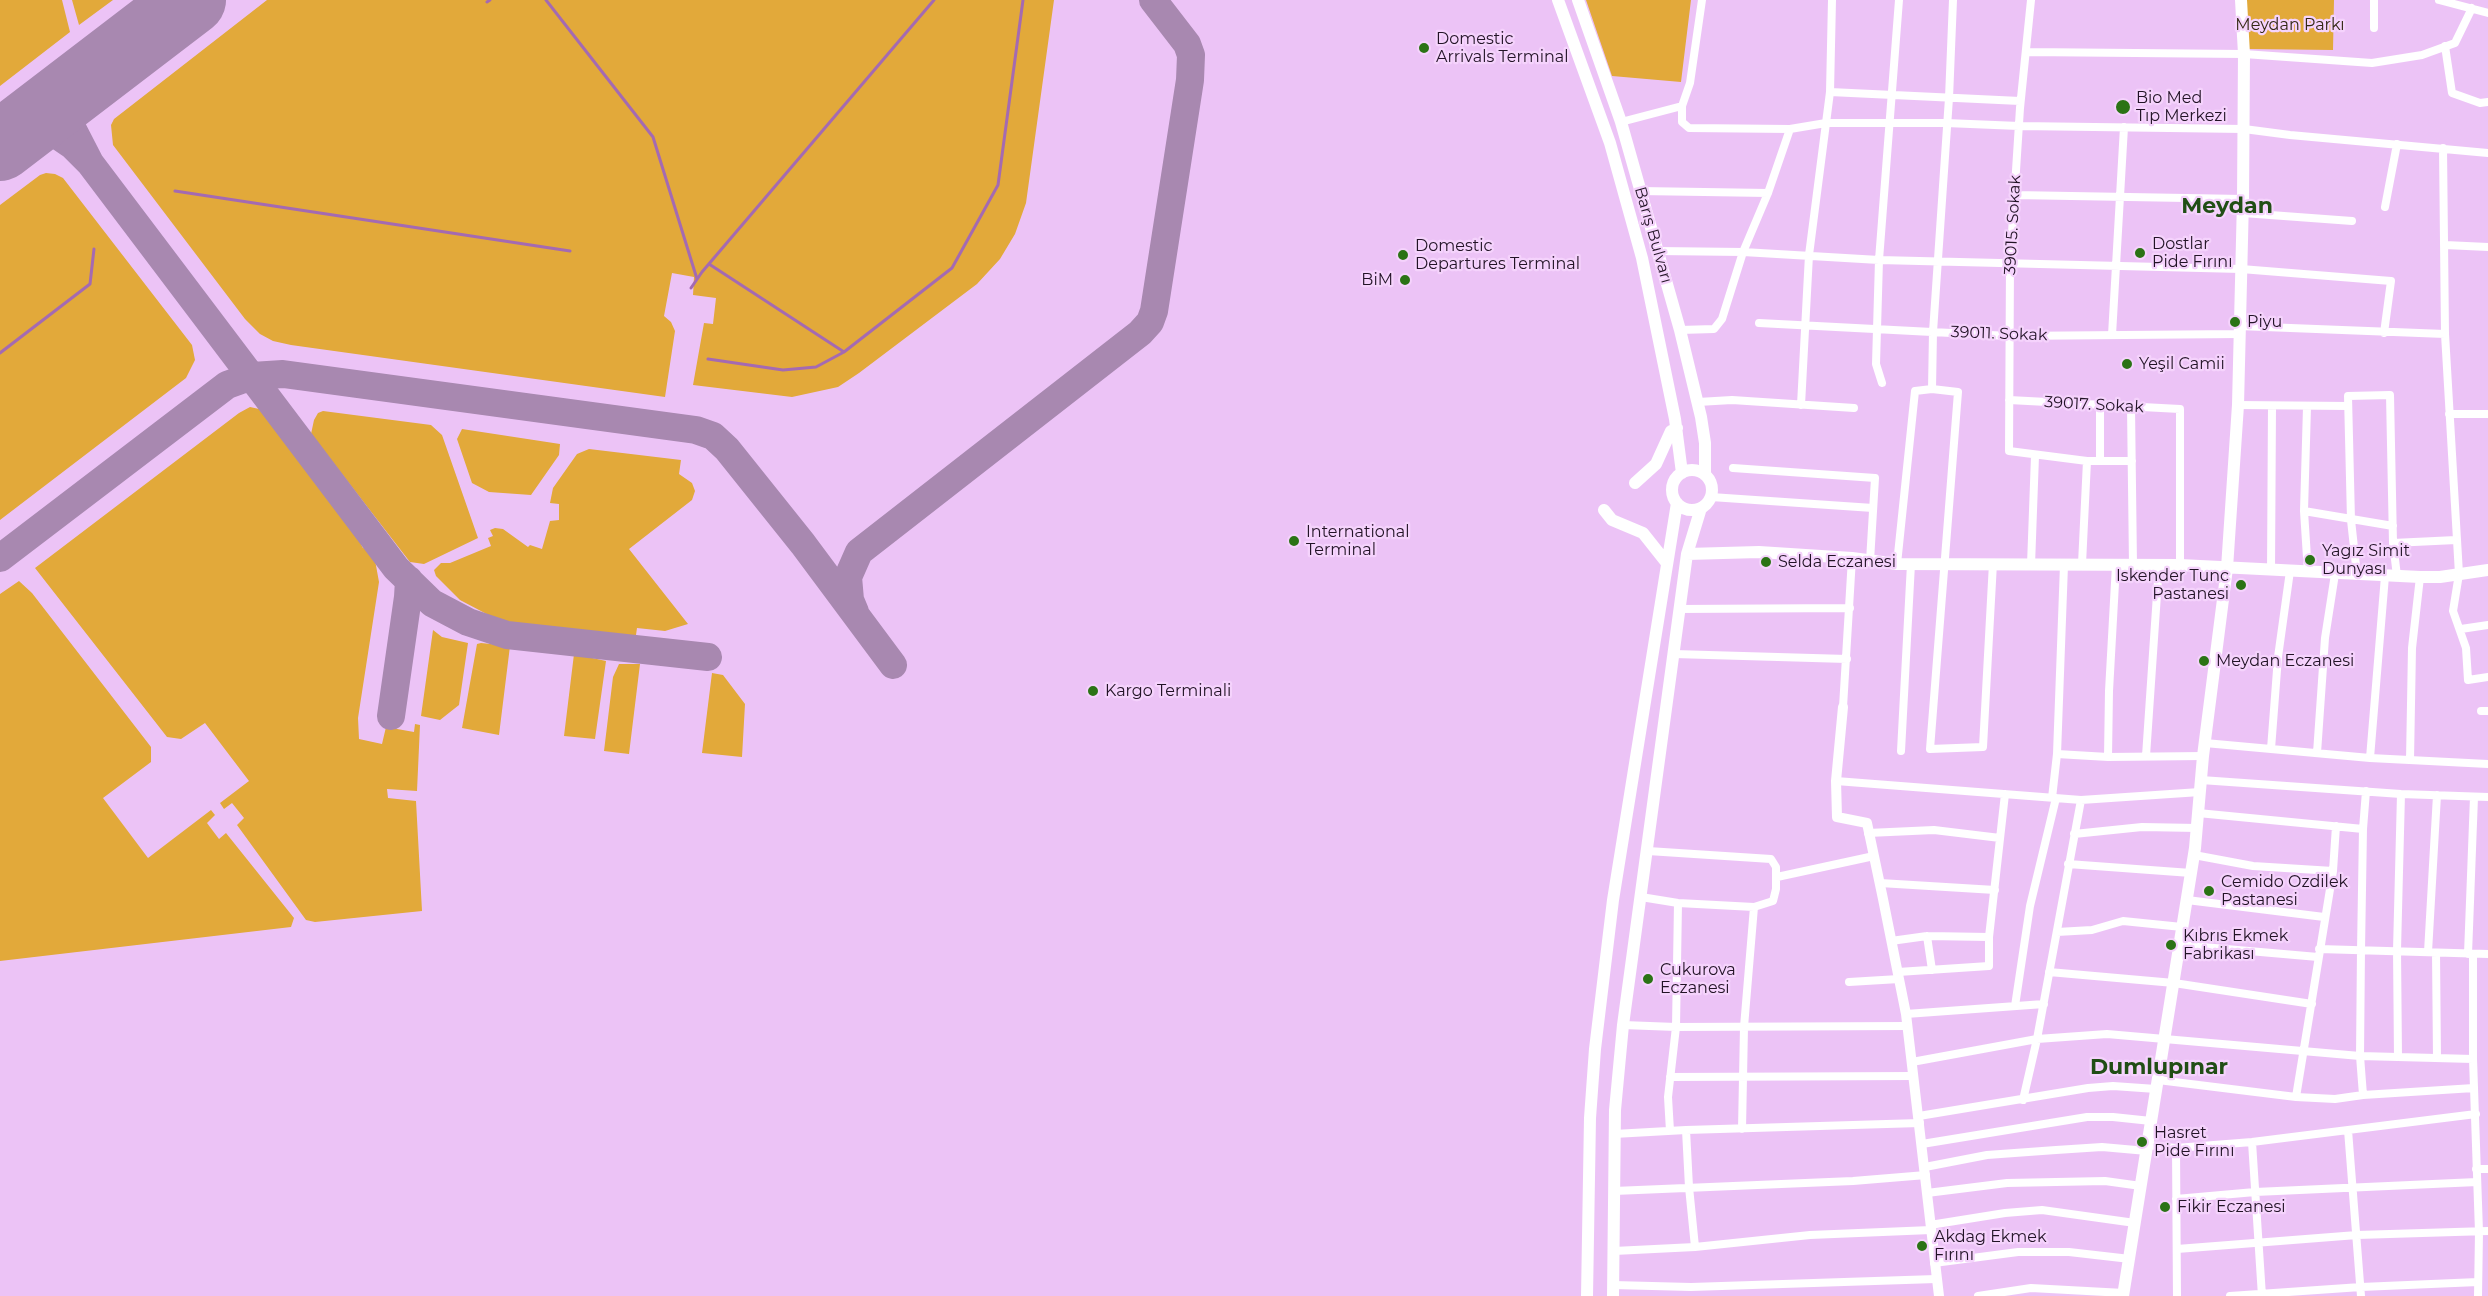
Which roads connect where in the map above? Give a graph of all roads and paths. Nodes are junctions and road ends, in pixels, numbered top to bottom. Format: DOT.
graph roads {
  1 [pos="1558,0"];
  2 [pos="1578,0"];
  3 [pos="1702,0"];
  4 [pos="1832,0"];
  5 [pos="1899,0"];
  6 [pos="1953,0"];
  7 [pos="2031,0"];
  8 [pos="2241,0"];
  9 [pos="2374,0"];
  10 [pos="2439,0"];
  11 [pos="2472,8"];
  12 [pos="2488,13"];
  13 [pos="2374,27"];
  14 [pos="2445,46"];
  15 [pos="2026,52"];
  16 [pos="2244,54"];
  17 [pos="1830,92"];
  18 [pos="1891,94"];
  19 [pos="1949,98"];
  20 [pos="2020,101"];
  21 [pos="2488,102"];
  22 [pos="1682,106"];
  23 [pos="1621,122"];
  24 [pos="1826,123"];
  25 [pos="1946,123"];
  26 [pos="1888,124"];
  27 [pos="2019,126"];
  28 [pos="2124,127"];
  29 [pos="1790,129"];
  30 [pos="2244,129"];
  31 [pos="2397,144"];
  32 [pos="2443,148"];
  33 [pos="2488,153"];
  34 [pos="1640,191"];
  35 [pos="1768,193"];
  36 [pos="2014,195"];
  37 [pos="2120,197"];
  38 [pos="2243,199"];
  39 [pos="2385,207"];
  40 [pos="2242,213"];
  41 [pos="2352,221"];
  42 [pos="2445,245"];
  43 [pos="2488,247"];
  44 [pos="1658,251"];
  45 [pos="1743,252"];
  46 [pos="1809,255"];
  47 [pos="1879,260"];
  48 [pos="1937,262"];
  49 [pos="2010,264"];
  50 [pos="2117,268"];
  51 [pos="2241,269"];
  52 [pos="1759,323"];
  53 [pos="1805,325"];
  54 [pos="1876,329"];
  55 [pos="1680,330"];
  56 [pos="2239,330"];
  57 [pos="1933,332"];
  58 [pos="2384,333"];
  59 [pos="2445,334"];
  60 [pos="2112,335"];
  61 [pos="2009,336"];
  62 [pos="1881,384"];
  63 [pos="1932,389"];
  64 [pos="2009,400"];
  65 [pos="1698,402"];
  66 [pos="1801,405"];
  67 [pos="2238,405"];
  68 [pos="2100,406"];
  69 [pos="2348,406"];
  70 [pos="2272,407"];
  71 [pos="2307,407"];
  72 [pos="1854,408"];
  73 [pos="2131,408"];
  74 [pos="2449,414"];
  75 [pos="2488,414"];
  76 [pos="1677,428"];
  77 [pos="2034,456"];
  78 [pos="2087,461"];
  79 [pos="2100,461"];
  80 [pos="2132,461"];
  81 [pos="1733,468"];
  82 [pos="1682,473"];
  83 [pos="1705,475"];
  84 [pos="1635,483"];
  85 [pos="1711,497"];
  86 [pos="1677,502"];
  87 [pos="1701,508"];
  88 [pos="1873,508"];
  89 [pos="1604,510"];
  90 [pos="2304,511"];
  91 [pos="2351,520"];
  92 [pos="2393,526"];
  93 [pos="2456,540"];
  94 [pos="2393,543"];
  95 [pos="1687,554"];
  96 [pos="1852,558"];
  97 [pos="1870,561"];
  98 [pos="1666,562"];
  99 [pos="1993,563"];
  100 [pos="1897,564"];
  101 [pos="1911,564"];
  102 [pos="1943,564"];
  103 [pos="2082,564"];
  104 [pos="2031,565"];
  105 [pos="2064,565"];
  106 [pos="2116,565"];
  107 [pos="2133,565"];
  108 [pos="2159,565"];
  109 [pos="2180,565"];
  110 [pos="2228,568"];
  111 [pos="2271,570"];
  112 [pos="2488,570"];
  113 [pos="2290,571"];
  114 [pos="2308,573"];
  115 [pos="2335,574"];
  116 [pos="2458,574"];
  117 [pos="2357,575"];
  118 [pos="2391,576"];
  119 [pos="2420,577"];
  120 [pos="1850,608"];
  121 [pos="1679,609"];
  122 [pos="2488,626"];
  123 [pos="2461,629"];
  124 [pos="1674,654"];
  125 [pos="1847,659"];
  126 [pos="2488,677"];
  127 [pos="1843,707"];
  128 [pos="2204,749"];
  129 [pos="2271,749"];
  130 [pos="1901,751"];
  131 [pos="2317,753"];
  132 [pos="2057,754"];
  133 [pos="2146,756"];
  134 [pos="2108,757"];
  135 [pos="2370,758"];
  136 [pos="2410,760"];
  137 [pos="2488,764"];
  138 [pos="1836,781"];
  139 [pos="2201,786"];
  140 [pos="2366,791"];
  141 [pos="2005,794"];
  142 [pos="2401,794"];
  143 [pos="2438,795"];
  144 [pos="2474,797"];
  145 [pos="2488,797"];
  146 [pos="2054,798"];
  147 [pos="2081,800"];
  148 [pos="2198,813"];
  149 [pos="2336,826"];
  150 [pos="2196,828"];
  151 [pos="2362,829"];
  152 [pos="1868,833"];
  153 [pos="2074,834"];
  154 [pos="2000,838"];
  155 [pos="1648,851"];
  156 [pos="2194,855"];
  157 [pos="1874,856"];
  158 [pos="2068,864"];
  159 [pos="2333,871"];
  160 [pos="2191,873"];
  161 [pos="1777,877"];
  162 [pos="1880,883"];
  163 [pos="1995,890"];
  164 [pos="1641,897"];
  165 [pos="2187,900"];
  166 [pos="1678,903"];
  167 [pos="1754,907"];
  168 [pos="2324,917"];
  169 [pos="2182,927"];
  170 [pos="2056,932"];
  171 [pos="1927,936"];
  172 [pos="1989,937"];
  173 [pos="1891,941"];
  174 [pos="2180,945"];
  175 [pos="2361,950"];
  176 [pos="2397,950"];
  177 [pos="2432,952"];
  178 [pos="2319,953"];
  179 [pos="2471,954"];
  180 [pos="2488,954"];
  181 [pos="1932,970"];
  182 [pos="2049,972"];
  183 [pos="1898,976"];
  184 [pos="1849,982"];
  185 [pos="2174,983"];
  186 [pos="2044,1004"];
  187 [pos="2312,1004"];
  188 [pos="2015,1006"];
  189 [pos="1907,1020"];
  190 [pos="1623,1025"];
  191 [pos="1676,1027"];
  192 [pos="1744,1027"];
  193 [pos="2165,1038"];
  194 [pos="2037,1039"];
  195 [pos="2302,1052"];
  196 [pos="2360,1056"];
  197 [pos="2398,1057"];
  198 [pos="2437,1058"];
  199 [pos="2473,1059"];
  200 [pos="1912,1062"];
  201 [pos="1914,1076"];
  202 [pos="1670,1077"];
  203 [pos="1742,1077"];
  204 [pos="2157,1085"];
  205 [pos="2474,1088"];
  206 [pos="2363,1095"];
  207 [pos="2296,1097"];
  208 [pos="2024,1100"];
  209 [pos="2476,1114"];
  210 [pos="1919,1120"];
  211 [pos="2151,1121"];
  212 [pos="1742,1129"];
  213 [pos="1686,1130"];
  214 [pos="2348,1130"];
  215 [pos="1670,1131"];
  216 [pos="1614,1134"];
  217 [pos="2252,1143"];
  218 [pos="1922,1144"];
  219 [pos="2147,1148"];
  220 [pos="2176,1148"];
  221 [pos="2476,1169"];
  222 [pos="2488,1169"];
  223 [pos="1925,1171"];
  224 [pos="2477,1182"];
  225 [pos="2141,1186"];
  226 [pos="1689,1187"];
  227 [pos="2352,1187"];
  228 [pos="1614,1191"];
  229 [pos="2255,1192"];
  230 [pos="1927,1193"];
  231 [pos="2176,1199"];
  232 [pos="2135,1223"];
  233 [pos="1931,1227"];
  234 [pos="2484,1232"];
  235 [pos="2357,1235"];
  236 [pos="2258,1243"];
  237 [pos="1695,1247"];
  238 [pos="2177,1249"];
  239 [pos="1614,1251"];
  240 [pos="2130,1259"];
  241 [pos="1934,1263"];
  242 [pos="1936,1279"];
  243 [pos="2478,1282"];
  244 [pos="1613,1291"];
  245 [pos="2361,1291"];
  246 [pos="2313,1293"];
  247 [pos="2124,1294"];
  248 [pos="2262,1294"];
  249 [pos="1587,1296"];
  250 [pos="1939,1296"];
  251 [pos="1978,1296"];
  252 [pos="2177,1296"];
  253 [pos="2230,1296"];
  254 [pos="2478,1296"];
  1 -- 76 [label="main road, Barış Bulvarı"];
  2 -- 23 [label="main road, Barış Bulvarı"];
  3 -- 22 [label="street"];
  4 -- 17 [label="street"];
  5 -- 18 [label="street"];
  6 -- 19 [label="street"];
  7 -- 15 [label="street, 39015. Sokak"];
  8 -- 16 [label="main road"];
  9 -- 13 [label="street"];
  10 -- 11 [label="street"];
  11 -- 12 [label="street"];
  11 -- 14 [label="street"];
  14 -- 16 [label="street"];
  14 -- 21 [label="street"];
  15 -- 16 [label="street"];
  15 -- 20 [label="street, 39015. Sokak"];
  16 -- 30 [label="main road"];
  17 -- 18 [label="street"];
  17 -- 24 [label="street"];
  18 -- 19 [label="street"];
  18 -- 26 [label="street"];
  19 -- 20 [label="street"];
  19 -- 25 [label="street"];
  20 -- 27 [label="street, 39015. Sokak"];
  22 -- 23 [label="street"];
  22 -- 29 [label="street"];
  23 -- 34 [label="main road, Barış Bulvarı"];
  24 -- 26 [label="street"];
  24 -- 29 [label="street"];
  24 -- 46 [label="street"];
  25 -- 26 [label="street"];
  25 -- 27 [label="street"];
  25 -- 48 [label="street"];
  26 -- 47 [label="street"];
  27 -- 28 [label="street"];
  27 -- 36 [label="street, 39015. Sokak"];
  28 -- 30 [label="street"];
  28 -- 37 [label="street"];
  29 -- 35 [label="street"];
  30 -- 31 [label="street"];
  30 -- 38 [label="main road"];
  31 -- 32 [label="street"];
  31 -- 39 [label="street"];
  32 -- 33 [label="street"];
  32 -- 42 [label="street"];
  34 -- 35 [label="street"];
  34 -- 44 [label="main road, Barış Bulvarı"];
  35 -- 45 [label="street"];
  36 -- 37 [label="street"];
  36 -- 49 [label="street, 39015. Sokak"];
  37 -- 38 [label="street"];
  37 -- 50 [label="street"];
  38 -- 40 [label="main road"];
  40 -- 41 [label="street"];
  40 -- 51 [label="main road"];
  42 -- 43 [label="street"];
  42 -- 59 [label="street"];
  44 -- 45 [label="street"];
  44 -- 55 [label="main road, Barış Bulvarı"];
  45 -- 46 [label="street"];
  45 -- 55 [label="street"];
  46 -- 47 [label="street"];
  46 -- 53 [label="street"];
  47 -- 48 [label="street"];
  47 -- 54 [label="street"];
  48 -- 49 [label="street"];
  48 -- 57 [label="street"];
  49 -- 50 [label="street"];
  49 -- 61 [label="street, 39015. Sokak"];
  50 -- 51 [label="street"];
  50 -- 60 [label="street"];
  51 -- 56 [label="main road"];
  51 -- 58 [label="street"];
  52 -- 53 [label="street, 39011. Sokak"];
  53 -- 54 [label="street, 39011. Sokak"];
  53 -- 66 [label="street"];
  54 -- 57 [label="street, 39011. Sokak"];
  54 -- 62 [label="street"];
  55 -- 65 [label="main road, Barış Bulvarı"];
  56 -- 58 [label="street, 39011. Sokak"];
  56 -- 60 [label="street, 39011. Sokak"];
  56 -- 67 [label="main road"];
  57 -- 61 [label="street, 39011. Sokak"];
  57 -- 63 [label="street"];
  58 -- 59 [label="street, 39011. Sokak"];
  59 -- 74 [label="street"];
  60 -- 61 [label="street, 39011. Sokak"];
  61 -- 64 [label="street, 39015. Sokak"];
  63 -- 100 [label="street"];
  63 -- 102 [label="street"];
  64 -- 68 [label="street, 39017. Sokak"];
  64 -- 77 [label="street, 39015. Sokak"];
  65 -- 66 [label="street"];
  65 -- 83 [label="main road, Barış Bulvarı"];
  66 -- 72 [label="street"];
  67 -- 70 [label="street"];
  67 -- 110 [label="main road"];
  68 -- 73 [label="street, 39017. Sokak"];
  68 -- 79 [label="street"];
  69 -- 71 [label="street"];
  69 -- 91 [label="street"];
  69 -- 92 [label="street"];
  70 -- 71 [label="street"];
  70 -- 111 [label="street"];
  71 -- 90 [label="street"];
  73 -- 80 [label="street"];
  73 -- 109 [label="street, 39017. Sokak"];
  74 -- 75 [label="street"];
  74 -- 93 [label="street"];
  76 -- 82 [label="main road, Barış Bulvarı"];
  76 -- 84 [label="main road"];
  77 -- 78 [label="street"];
  77 -- 104 [label="street"];
  78 -- 79 [label="street"];
  78 -- 103 [label="street"];
  79 -- 80 [label="street"];
  80 -- 107 [label="street"];
  81 -- 88 [label="street"];
  82 -- 83 [label="main road"];
  82 -- 86 [label="main road"];
  83 -- 85 [label="main road"];
  85 -- 87 [label="main road"];
  85 -- 88 [label="street"];
  86 -- 87 [label="main road"];
  86 -- 98 [label="main road"];
  87 -- 95 [label="main road"];
  88 -- 97 [label="street"];
  89 -- 98 [label="main road"];
  90 -- 91 [label="street"];
  90 -- 114 [label="street"];
  91 -- 92 [label="street"];
  91 -- 117 [label="street"];
  92 -- 94 [label="street"];
  93 -- 94 [label="street"];
  93 -- 116 [label="street"];
  94 -- 118 [label="street"];
  95 -- 96 [label="main road"];
  95 -- 121 [label="main road"];
  96 -- 97 [label="main road"];
  96 -- 120 [label="street"];
  97 -- 100 [label="main road"];
  98 -- 249 [label="main road"];
  99 -- 102 [label="main road"];
  99 -- 102 [label="street"];
  99 -- 104 [label="main road"];
  100 -- 101 [label="main road"];
  101 -- 102 [label="main road"];
  101 -- 130 [label="street"];
  103 -- 105 [label="main road"];
  103 -- 106 [label="main road"];
  104 -- 105 [label="main road"];
  105 -- 132 [label="street"];
  106 -- 107 [label="main road"];
  106 -- 134 [label="street"];
  107 -- 108 [label="main road"];
  108 -- 109 [label="main road"];
  108 -- 133 [label="street"];
  109 -- 110 [label="main road"];
  110 -- 111 [label="main road"];
  110 -- 128 [label="main road"];
  111 -- 113 [label="main road"];
  112 -- 116 [label="main road"];
  113 -- 114 [label="main road"];
  113 -- 129 [label="street"];
  114 -- 115 [label="main road"];
  115 -- 117 [label="main road"];
  115 -- 131 [label="street"];
  116 -- 119 [label="main road"];
  116 -- 123 [label="street"];
  117 -- 118 [label="main road"];
  118 -- 119 [label="main road"];
  118 -- 135 [label="street"];
  119 -- 136 [label="street"];
  120 -- 121 [label="street"];
  120 -- 125 [label="street"];
  121 -- 124 [label="main road"];
  122 -- 123 [label="street"];
  123 -- 126 [label="street"];
  124 -- 125 [label="street"];
  124 -- 155 [label="main road"];
  125 -- 127 [label="street"];
  127 -- 138 [label="street"];
  128 -- 129 [label="street"];
  128 -- 133 [label="street"];
  128 -- 139 [label="main road"];
  129 -- 131 [label="street"];
  131 -- 135 [label="street"];
  132 -- 134 [label="street"];
  132 -- 146 [label="street"];
  133 -- 134 [label="street"];
  135 -- 136 [label="street"];
  136 -- 137 [label="street"];
  138 -- 141 [label="street"];
  138 -- 152 [label="street"];
  139 -- 140 [label="street"];
  139 -- 147 [label="street"];
  139 -- 148 [label="main road"];
  140 -- 142 [label="street"];
  140 -- 151 [label="street"];
  141 -- 146 [label="street"];
  141 -- 154 [label="street"];
  142 -- 143 [label="street"];
  142 -- 176 [label="street"];
  143 -- 144 [label="street"];
  143 -- 177 [label="street"];
  144 -- 145 [label="street"];
  144 -- 179 [label="street"];
  146 -- 147 [label="street"];
  146 -- 188 [label="street"];
  147 -- 153 [label="street"];
  148 -- 149 [label="street"];
  148 -- 150 [label="main road"];
  149 -- 151 [label="street"];
  149 -- 159 [label="street"];
  150 -- 153 [label="street"];
  150 -- 156 [label="main road"];
  151 -- 175 [label="street"];
  152 -- 154 [label="street"];
  152 -- 157 [label="street"];
  153 -- 158 [label="street"];
  154 -- 163 [label="street"];
  155 -- 161 [label="street"];
  155 -- 164 [label="main road"];
  156 -- 159 [label="street"];
  156 -- 160 [label="main road"];
  157 -- 161 [label="street"];
  157 -- 162 [label="street"];
  158 -- 160 [label="street"];
  158 -- 170 [label="street"];
  159 -- 168 [label="street"];
  160 -- 165 [label="main road"];
  161 -- 167 [label="street"];
  162 -- 163 [label="street"];
  162 -- 173 [label="street"];
  163 -- 172 [label="street"];
  164 -- 166 [label="street"];
  164 -- 190 [label="main road"];
  165 -- 168 [label="street"];
  165 -- 169 [label="main road"];
  166 -- 167 [label="street"];
  166 -- 191 [label="street"];
  167 -- 192 [label="street"];
  168 -- 178 [label="street"];
  169 -- 170 [label="street"];
  169 -- 174 [label="main road"];
  170 -- 182 [label="street"];
  171 -- 172 [label="street"];
  171 -- 173 [label="street"];
  171 -- 181 [label="street"];
  172 -- 181 [label="street"];
  173 -- 183 [label="street"];
  174 -- 178 [label="street"];
  174 -- 185 [label="main road"];
  175 -- 176 [label="street"];
  175 -- 178 [label="street"];
  175 -- 196 [label="street"];
  176 -- 177 [label="street"];
  176 -- 197 [label="street"];
  177 -- 179 [label="street"];
  177 -- 198 [label="street"];
  178 -- 187 [label="street"];
  179 -- 180 [label="street"];
  179 -- 199 [label="street"];
  181 -- 183 [label="street"];
  182 -- 185 [label="street"];
  182 -- 186 [label="street"];
  183 -- 184 [label="street"];
  183 -- 189 [label="street"];
  185 -- 187 [label="street"];
  185 -- 193 [label="main road"];
  186 -- 188 [label="street"];
  186 -- 194 [label="street"];
  187 -- 195 [label="street"];
  188 -- 189 [label="street"];
  189 -- 192 [label="street"];
  189 -- 200 [label="street"];
  190 -- 191 [label="street"];
  190 -- 216 [label="main road"];
  191 -- 192 [label="street"];
  191 -- 202 [label="street"];
  192 -- 203 [label="street"];
  193 -- 194 [label="street"];
  193 -- 195 [label="street"];
  193 -- 204 [label="main road"];
  194 -- 200 [label="street"];
  194 -- 208 [label="street"];
  195 -- 196 [label="street"];
  195 -- 207 [label="street"];
  196 -- 197 [label="street"];
  196 -- 206 [label="street"];
  197 -- 198 [label="street"];
  198 -- 199 [label="street"];
  199 -- 205 [label="street"];
  200 -- 201 [label="street"];
  201 -- 203 [label="street"];
  201 -- 210 [label="street"];
  202 -- 203 [label="street"];
  202 -- 215 [label="street"];
  203 -- 212 [label="street"];
  204 -- 207 [label="street"];
  204 -- 208 [label="street"];
  204 -- 211 [label="main road"];
  205 -- 206 [label="street"];
  205 -- 209 [label="street"];
  206 -- 207 [label="street"];
  208 -- 210 [label="street"];
  209 -- 214 [label="street"];
  209 -- 221 [label="street"];
  210 -- 212 [label="street"];
  210 -- 218 [label="street"];
  211 -- 218 [label="street"];
  211 -- 219 [label="main road"];
  212 -- 213 [label="street"];
  213 -- 215 [label="street"];
  213 -- 226 [label="street"];
  214 -- 217 [label="street"];
  214 -- 227 [label="street"];
  215 -- 216 [label="street"];
  216 -- 228 [label="main road"];
  217 -- 220 [label="street"];
  217 -- 229 [label="street"];
  218 -- 223 [label="street"];
  219 -- 220 [label="street"];
  219 -- 223 [label="street"];
  219 -- 225 [label="main road"];
  220 -- 231 [label="street"];
  221 -- 222 [label="street"];
  221 -- 224 [label="street"];
  223 -- 226 [label="street"];
  223 -- 230 [label="street"];
  224 -- 227 [label="street"];
  224 -- 234 [label="street"];
  225 -- 230 [label="street"];
  225 -- 232 [label="main road"];
  226 -- 228 [label="street"];
  226 -- 237 [label="street"];
  227 -- 229 [label="street"];
  227 -- 235 [label="street"];
  228 -- 239 [label="main road"];
  229 -- 231 [label="street"];
  229 -- 236 [label="street"];
  230 -- 233 [label="street"];
  231 -- 238 [label="street"];
  232 -- 233 [label="street"];
  232 -- 240 [label="main road"];
  233 -- 237 [label="street"];
  233 -- 241 [label="street"];
  234 -- 235 [label="street"];
  234 -- 243 [label="street"];
  235 -- 236 [label="street"];
  235 -- 245 [label="street"];
  236 -- 238 [label="street"];
  236 -- 248 [label="street"];
  237 -- 239 [label="street"];
  238 -- 252 [label="street"];
  239 -- 244 [label="main road"];
  240 -- 241 [label="street"];
  240 -- 247 [label="main road"];
  241 -- 242 [label="street"];
  242 -- 244 [label="street"];
  242 -- 250 [label="street"];
  243 -- 245 [label="street"];
  243 -- 254 [label="street"];
  245 -- 246 [label="street"];
  246 -- 248 [label="street"];
  247 -- 251 [label="street"];
  248 -- 253 [label="street"];
}
